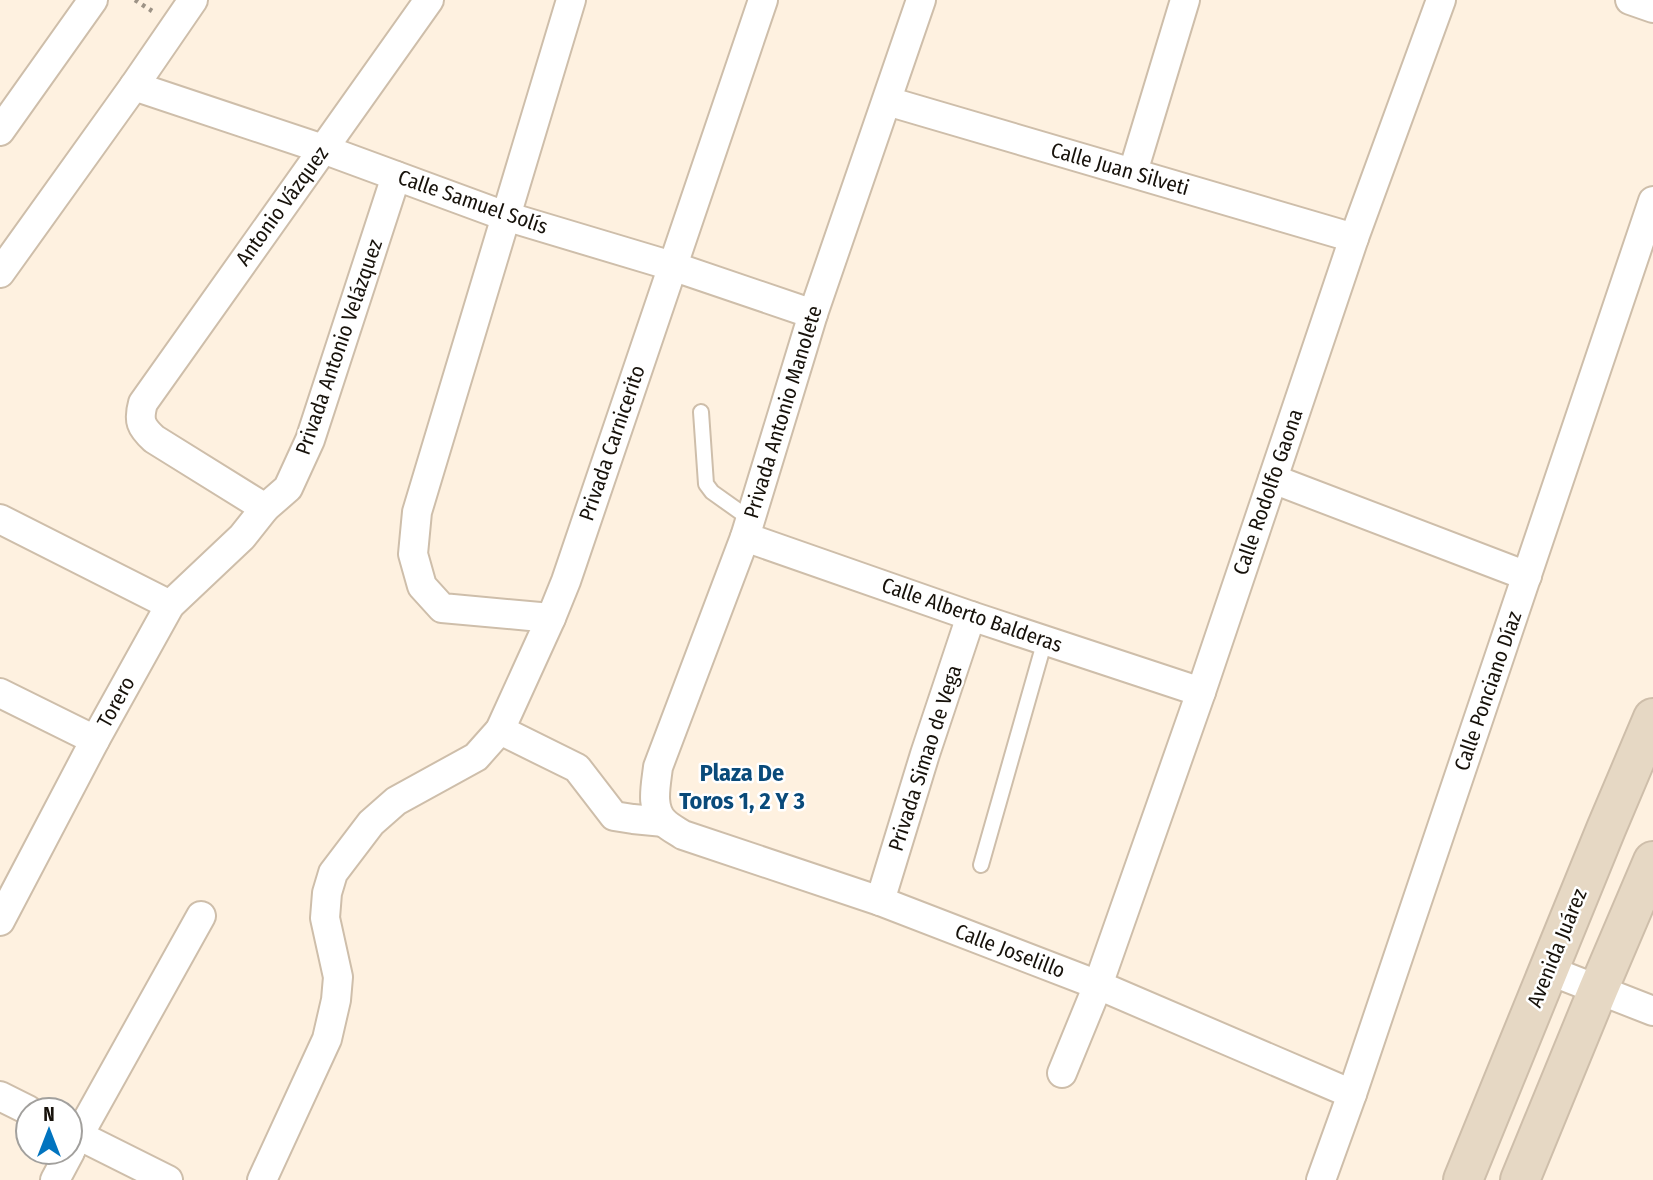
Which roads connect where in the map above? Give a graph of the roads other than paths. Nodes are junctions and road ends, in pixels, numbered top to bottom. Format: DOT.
graph roads {
  1 [pos="93,0"];
  2 [pos="193,0"];
  3 [pos="429,0"];
  4 [pos="571,0"];
  5 [pos="763,0"];
  6 [pos="921,0"];
  7 [pos="1185,0"];
  8 [pos="1441,0"];
  9 [pos="1630,0"];
  10 [pos="1653,8"];
  11 [pos="134,86"];
  12 [pos="887,101"];
  13 [pos="0,131"];
  14 [pos="323,149"];
  15 [pos="1133,172"];
  16 [pos="396,176"];
  17 [pos="1653,201"];
  18 [pos="505,216"];
  19 [pos="1354,238"];
  20 [pos="672,267"];
  21 [pos="0,273"];
  22 [pos="813,314"];
  23 [pos="701,412"];
  24 [pos="1273,479"];
  25 [pos="265,508"];
  26 [pos="0,519"];
  27 [pos="748,528"];
  28 [pos="1527,576"];
  29 [pos="170,606"];
  30 [pos="971,615"];
  31 [pos="551,618"];
  32 [pos="1045,640"];
  33 [pos="0,692"];
  34 [pos="1201,692"];
  35 [pos="1653,718"];
  36 [pos="500,730"];
  37 [pos="95,740"];
  38 [pos="664,822"];
  39 [pos="981,865"];
  40 [pos="1651,871"];
  41 [pos="880,901"];
  42 [pos="4,904"];
  43 [pos="201,916"];
  44 [pos="1548,970"];
  45 [pos="1098,985"];
  46 [pos="1598,990"];
  47 [pos="1653,1011"];
  48 [pos="1062,1073"];
  49 [pos="1352,1094"];
  50 [pos="84,1122"];
  51 [pos="84,1148"];
  52 [pos="168,1180"];
  53 [pos="262,1180"];
  54 [pos="1321,1180"];
  55 [pos="1463,1180"];
  56 [pos="1520,1180"];
  1 -- 13 [label="street"];
  2 -- 11 [label="street"];
  3 -- 14 [label="street, Antonio Vázquez"];
  4 -- 18 [label="street"];
  5 -- 20 [label="street, Privada Carnicerito"];
  6 -- 12 [label="street, Privada Antonio Manolete"];
  7 -- 15 [label="street"];
  8 -- 19 [label="street, Calle Rodolfo Gaona"];
  9 -- 10 [label="street"];
  11 -- 14 [label="street, Calle Samuel Solís"];
  11 -- 21 [label="street"];
  12 -- 15 [label="street, Calle Juan Silveti"];
  12 -- 22 [label="street, Privada Antonio Manolete"];
  14 -- 16 [label="street, Calle Samuel Solís"];
  14 -- 25 [label="street, Antonio Vázquez"];
  15 -- 19 [label="street, Calle Juan Silveti"];
  16 -- 18 [label="street, Calle Samuel Solís"];
  16 -- 25 [label="street, Privada Antonio Velázquez"];
  17 -- 28 [label="street, Calle Ponciano Díaz"];
  18 -- 20 [label="street, Calle Samuel Solís"];
  18 -- 31 [label="street"];
  19 -- 24 [label="street, Calle Rodolfo Gaona"];
  20 -- 22 [label="street, Calle Samuel Solís"];
  20 -- 31 [label="street, Privada Carnicerito"];
  22 -- 27 [label="street, Privada Antonio Manolete"];
  23 -- 27 [label="lane"];
  24 -- 28 [label="street"];
  24 -- 34 [label="street, Calle Rodolfo Gaona"];
  25 -- 29 [label="street, Torero"];
  26 -- 29 [label="street"];
  27 -- 30 [label="street, Calle Alberto Balderas"];
  27 -- 38 [label="street, Privada Antonio Manolete"];
  28 -- 49 [label="street, Calle Ponciano Díaz"];
  29 -- 37 [label="street, Torero"];
  30 -- 32 [label="street, Calle Alberto Balderas"];
  30 -- 41 [label="street, Privada Simao de Vega"];
  31 -- 36 [label="street, Privada Carnicerito"];
  32 -- 34 [label="street, Calle Alberto Balderas"];
  32 -- 39 [label="lane"];
  33 -- 37 [label="street"];
  34 -- 45 [label="street, Calle Rodolfo Gaona"];
  35 -- 44 [label="main road, Avenida Juárez"];
  36 -- 38 [label="street"];
  36 -- 53 [label="street, Privada Carnicerito"];
  37 -- 42 [label="street, Torero"];
  38 -- 41 [label="street, Calle Joselillo"];
  40 -- 46 [label="main road"];
  41 -- 45 [label="street, Calle Joselillo"];
  43 -- 50 [label="street"];
  44 -- 46 [label="street"];
  44 -- 55 [label="main road, Avenida Juárez"];
  45 -- 48 [label="street, Calle Rodolfo Gaona"];
  45 -- 49 [label="street, Calle Joselillo"];
  46 -- 47 [label="street"];
  46 -- 56 [label="main road"];
  49 -- 54 [label="street, Calle Ponciano Díaz"];
  51 -- 52 [label="street"];
}
